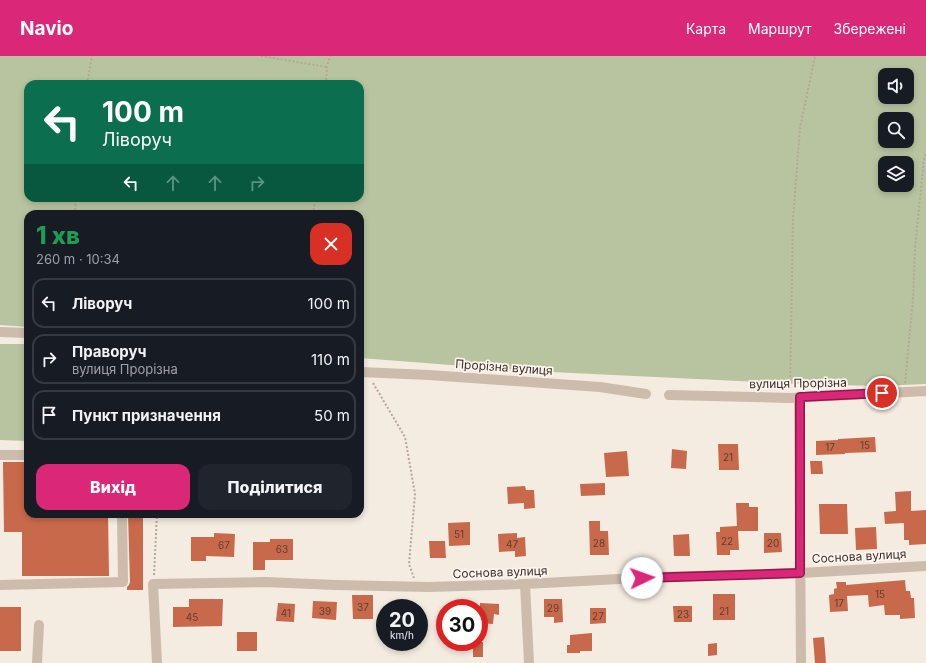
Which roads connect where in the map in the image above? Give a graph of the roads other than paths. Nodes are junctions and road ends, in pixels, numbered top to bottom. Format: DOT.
graph roads {
  1 [pos="0,332"];
  2 [pos="24,333"];
  3 [pos="364,372"];
  4 [pos="926,391"];
  5 [pos="646,394"];
  6 [pos="670,395"];
  7 [pos="795,398"];
  8 [pos="24,455"];
  9 [pos="0,456"];
  10 [pos="122,518"];
  11 [pos="926,566"];
  12 [pos="800,573"];
  13 [pos="525,584"];
  14 [pos="0,585"];
  15 [pos="39,625"];
  16 [pos="37,663"];
  17 [pos="157,663"];
  18 [pos="528,663"];
  19 [pos="801,663"];
  1 -- 2 [label="street"];
  3 -- 5 [label="street, Прорізна вулиця"];
  4 -- 7 [label="street, вулиця Прорізна"];
  6 -- 7 [label="street, вулиця Прорізна"];
  7 -- 12 [label="street"];
  8 -- 9 [label="street"];
  10 -- 14 [label="street"];
  11 -- 12 [label="street, Соснова вулиця"];
  12 -- 13 [label="street, Соснова вулиця"];
  12 -- 19 [label="street"];
  13 -- 17 [label="street, Соснова вулиця"];
  13 -- 18 [label="street"];
  15 -- 16 [label="street"];
}
